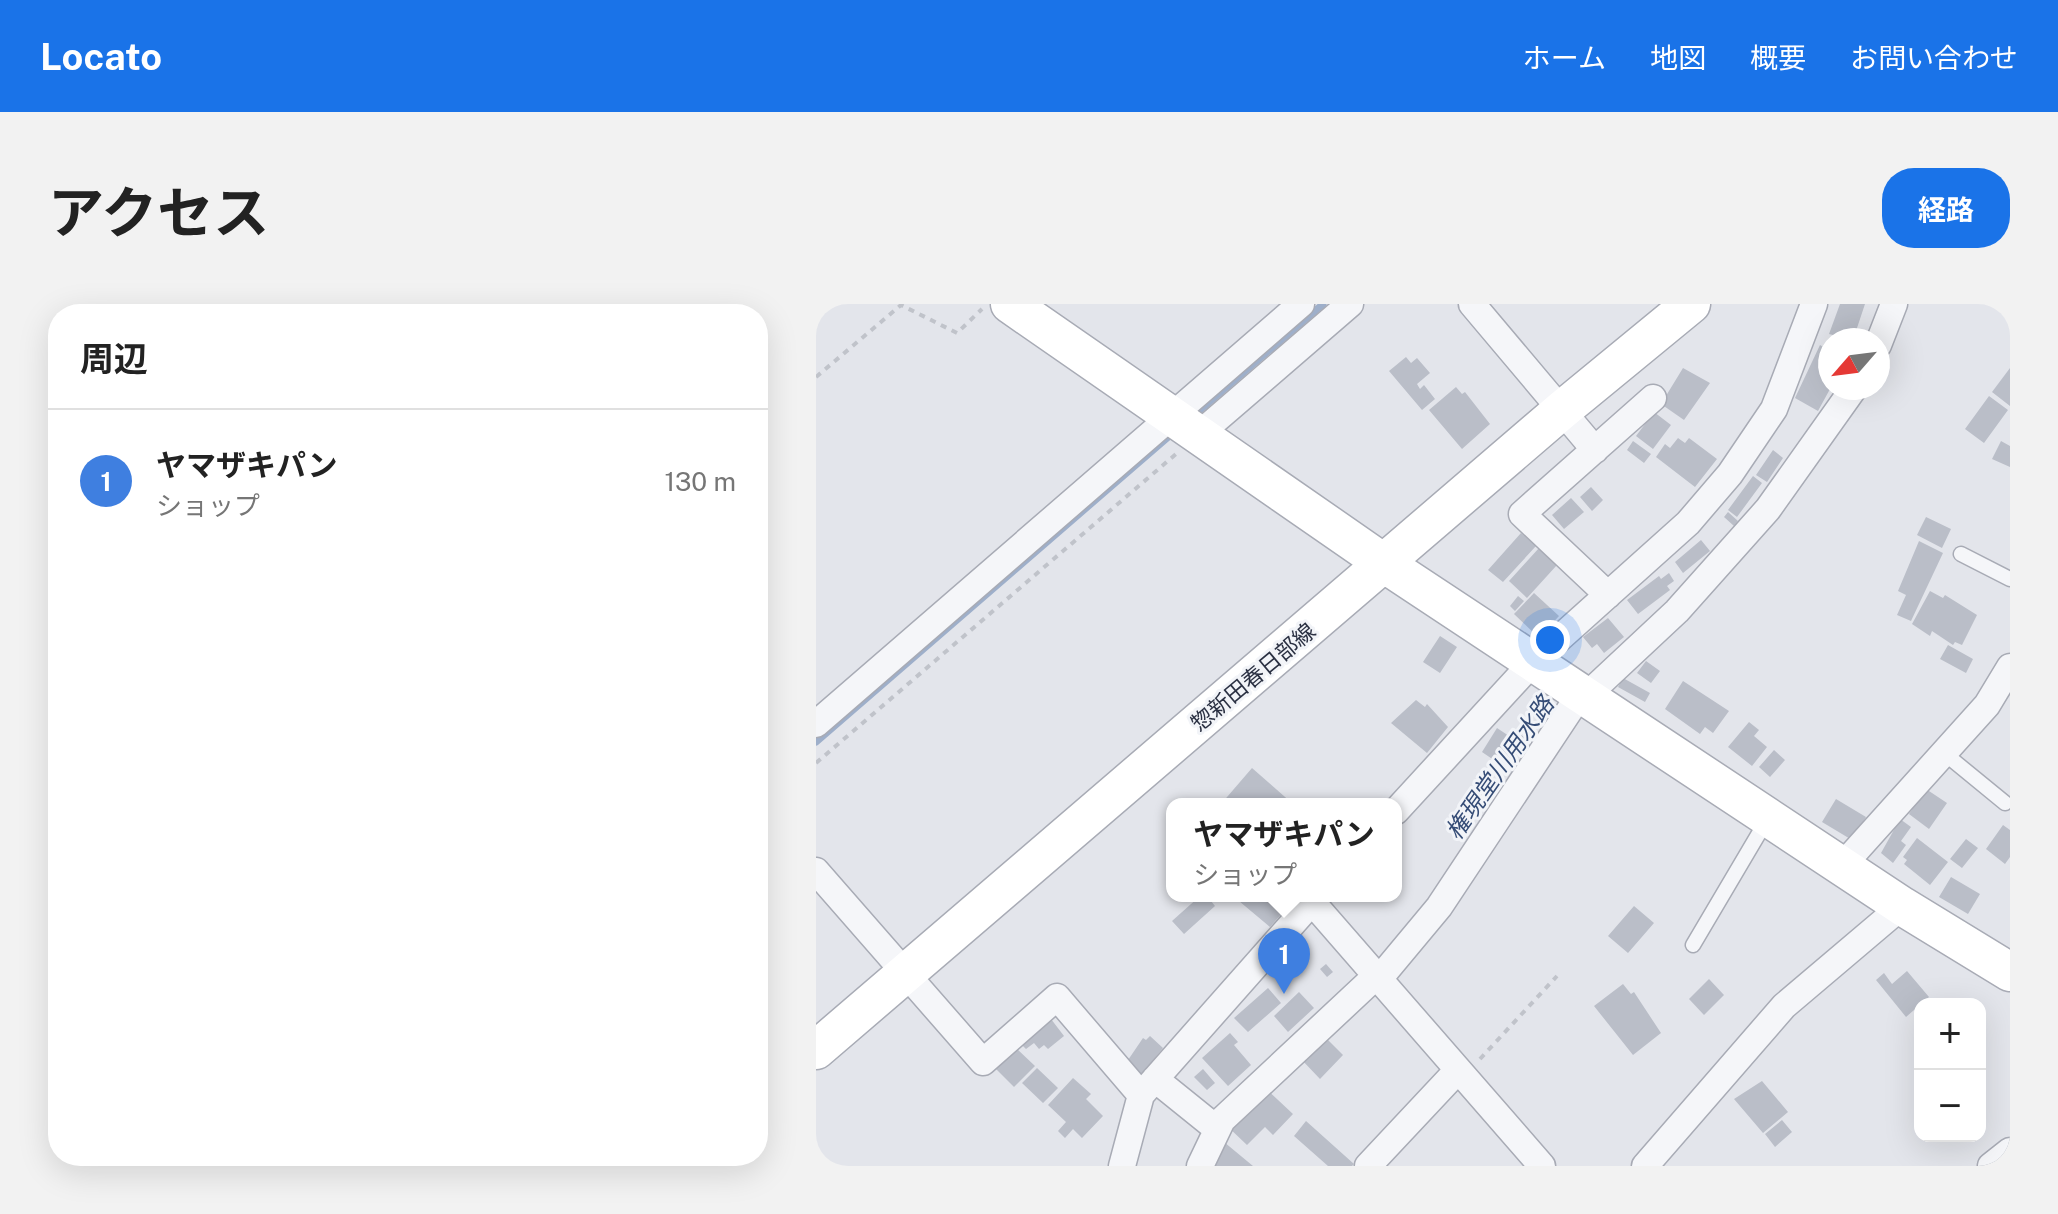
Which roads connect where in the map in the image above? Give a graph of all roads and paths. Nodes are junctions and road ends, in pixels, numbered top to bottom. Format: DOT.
graph roads {
  1 [pos="988,304"];
  2 [pos="1010,304"];
  3 [pos="1301,304"];
  4 [pos="1350,304"];
  5 [pos="1472,304"];
  6 [pos="1691,304"];
  7 [pos="1814,304"];
  8 [pos="1894,304"];
  9 [pos="1885,328"];
  10 [pos="816,377"];
  11 [pos="1653,398"];
  12 [pos="1845,400"];
  13 [pos="1562,410"];
  14 [pos="1184,427"];
  15 [pos="1595,450"];
  16 [pos="1961,554"];
  17 [pos="1385,564"];
  18 [pos="2010,579"];
  19 [pos="1608,595"];
  20 [pos="1533,662"];
  21 [pos="2010,667"];
  22 [pos="1577,691"];
  23 [pos="816,724"];
  24 [pos="1944,753"];
  25 [pos="816,763"];
  26 [pos="2005,803"];
  27 [pos="1402,804"];
  28 [pos="1769,818"];
  29 [pos="1842,866"];
  30 [pos="816,871"];
  31 [pos="1311,902"];
  32 [pos="1316,902"];
  33 [pos="1902,906"];
  34 [pos="1693,945"];
  35 [pos="2010,972"];
  36 [pos="905,973"];
  37 [pos="1557,976"];
  38 [pos="1378,978"];
  39 [pos="816,1050"];
  40 [pos="1460,1073"];
  41 [pos="1148,1087"];
  42 [pos="1217,1129"];
  43 [pos="2010,1151"];
  44 [pos="1122,1166"];
  45 [pos="1200,1166"];
  46 [pos="1368,1166"];
  47 [pos="1542,1166"];
  48 [pos="1645,1166"];
  49 [pos="1991,1166"];
  1 -- 10 [label="path"];
  2 -- 14 [label="street"];
  3 -- 14 [label="street"];
  4 -- 14 [label="street"];
  5 -- 13 [label="street"];
  6 -- 13 [label="street, 惣新田春日部線"];
  7 -- 19 [label="street"];
  8 -- 9 [label="street"];
  11 -- 15 [label="street"];
  12 -- 22 [label="street"];
  13 -- 15 [label="street"];
  13 -- 17 [label="street, 惣新田春日部線"];
  14 -- 17 [label="street"];
  14 -- 23 [label="street"];
  14 -- 25 [label="path"];
  15 -- 19 [label="street"];
  16 -- 18 [label="lane"];
  17 -- 20 [label="street"];
  17 -- 36 [label="street, 惣新田春日部線"];
  19 -- 20 [label="street"];
  20 -- 22 [label="street"];
  20 -- 27 [label="street"];
  21 -- 24 [label="street"];
  22 -- 28 [label="street"];
  22 -- 38 [label="street"];
  24 -- 26 [label="lane"];
  24 -- 29 [label="street"];
  28 -- 29 [label="street"];
  28 -- 34 [label="lane"];
  29 -- 33 [label="street"];
  30 -- 36 [label="street"];
  31 -- 41 [label="street"];
  32 -- 38 [label="street"];
  33 -- 35 [label="street"];
  33 -- 48 [label="street"];
  36 -- 39 [label="street, 惣新田春日部線"];
  36 -- 41 [label="street"];
  37 -- 40 [label="path"];
  38 -- 40 [label="street"];
  38 -- 42 [label="street"];
  40 -- 46 [label="street"];
  40 -- 47 [label="street"];
  41 -- 42 [label="street"];
  41 -- 44 [label="street"];
  42 -- 45 [label="street"];
  43 -- 49 [label="street"];
}
